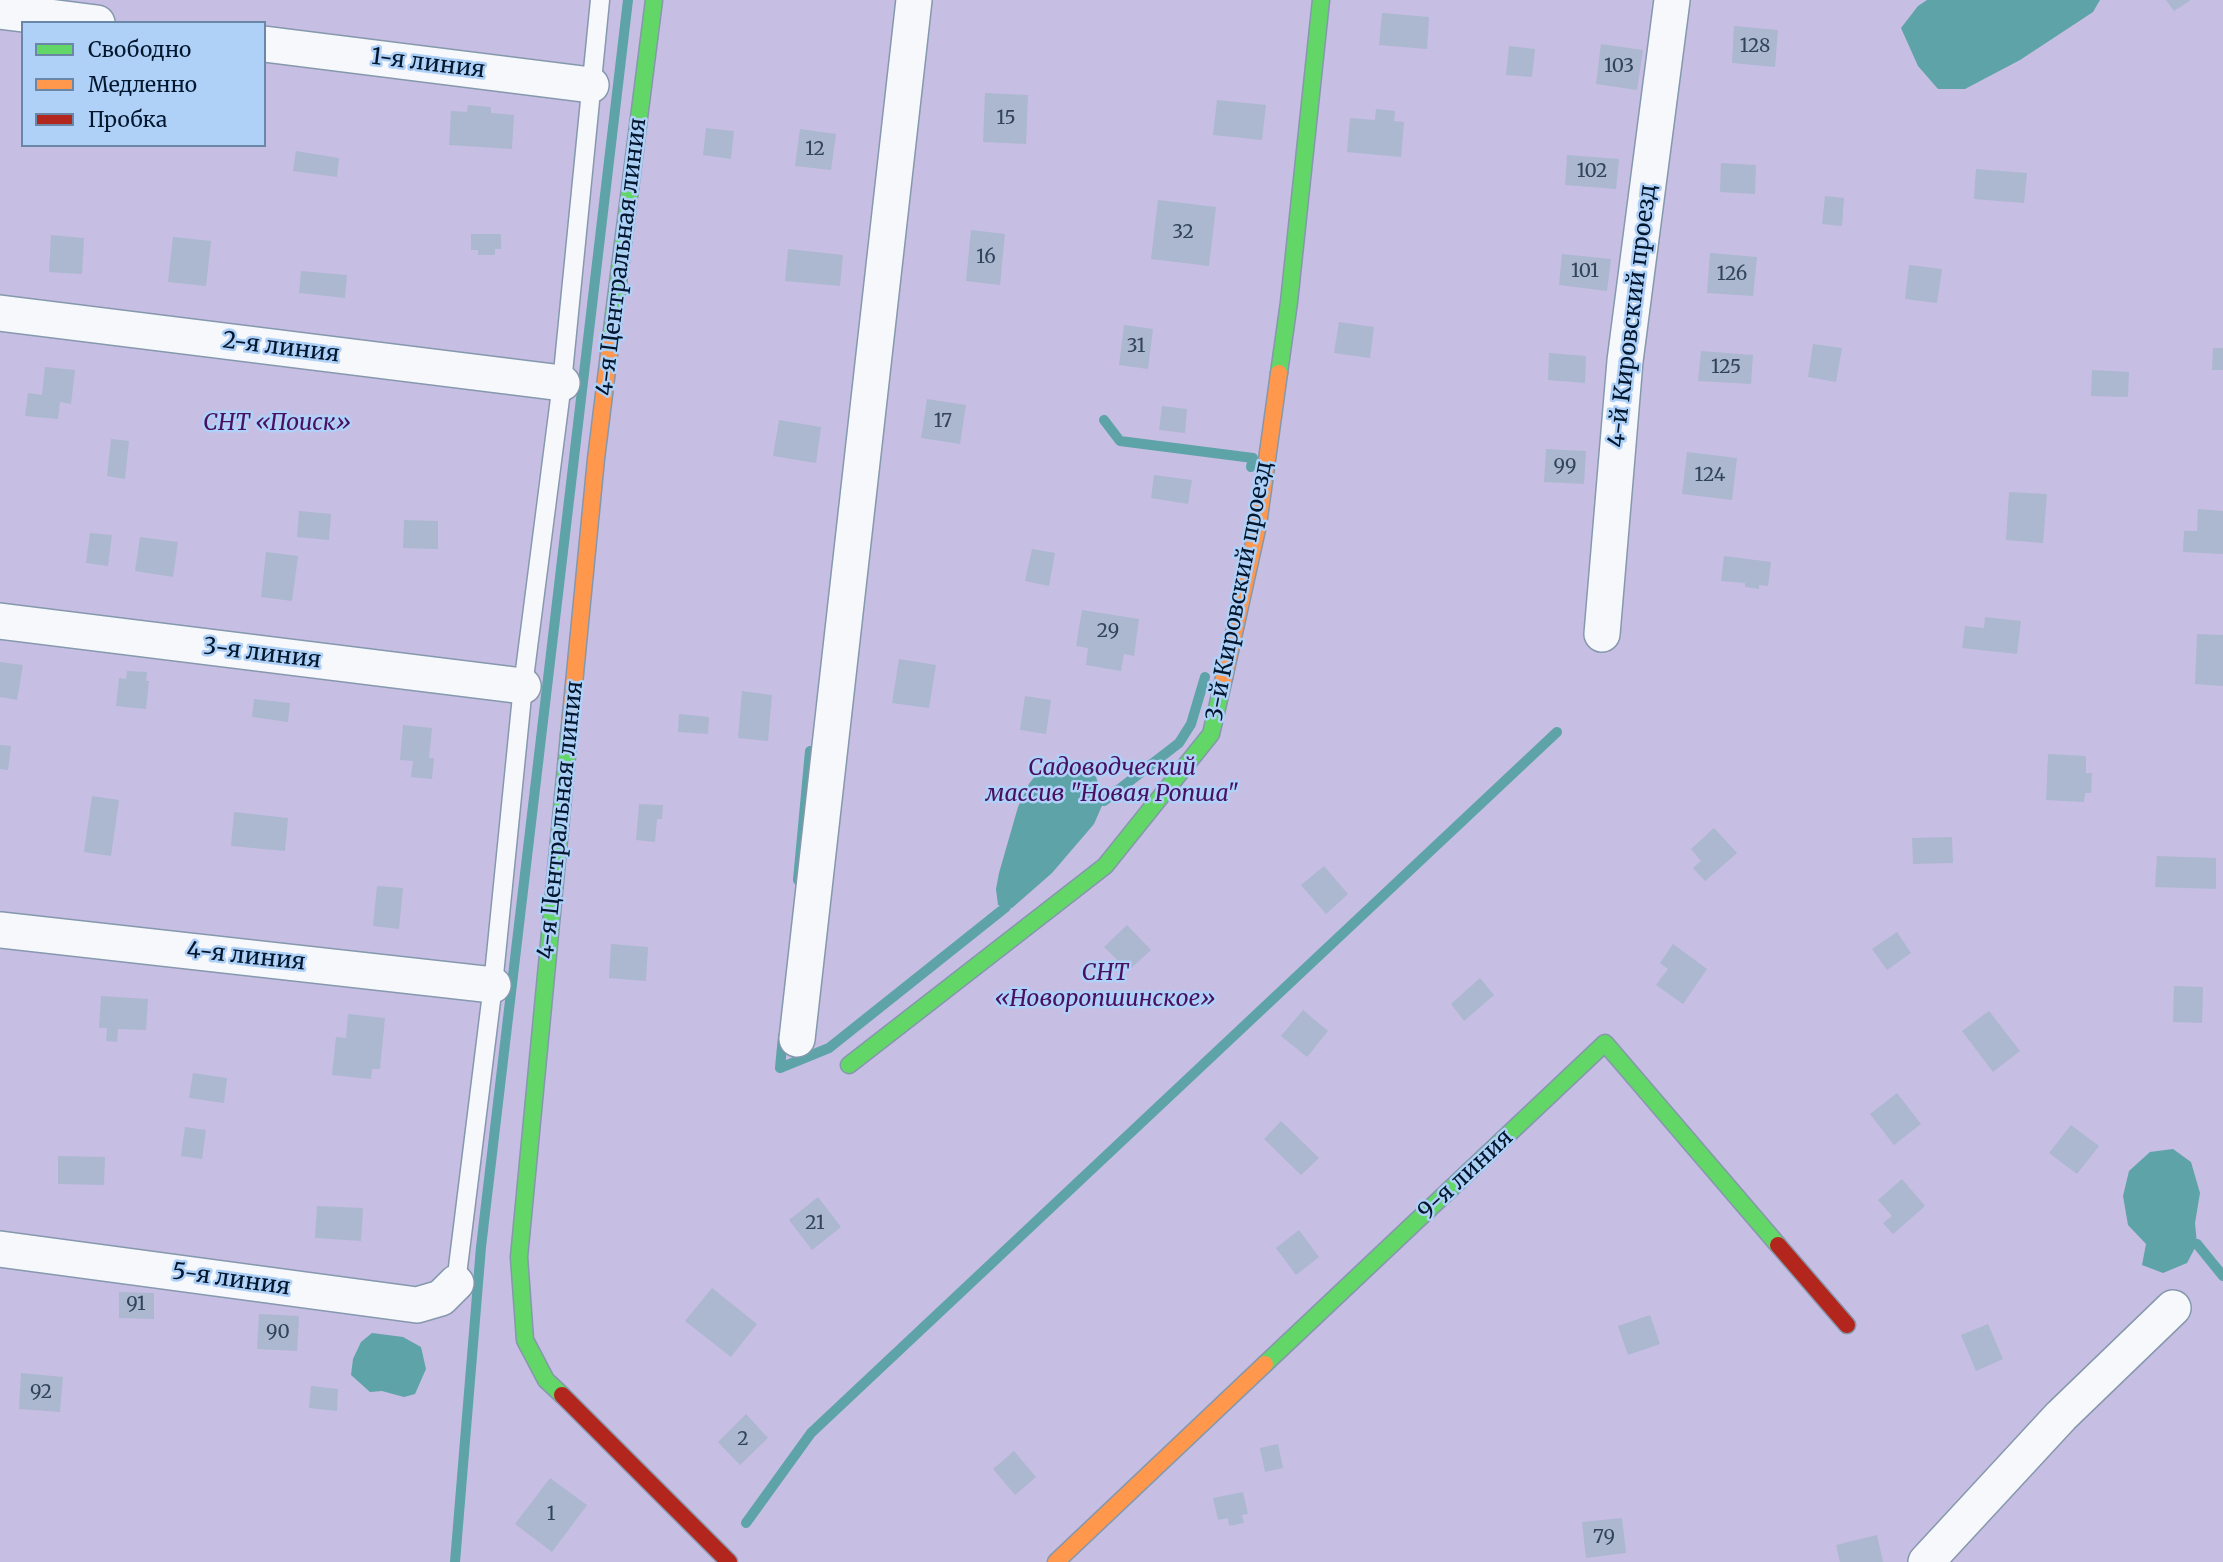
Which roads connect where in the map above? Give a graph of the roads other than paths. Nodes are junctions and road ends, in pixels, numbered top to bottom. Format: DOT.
graph roads {
  1 [pos="600,0"];
  2 [pos="654,0"];
  3 [pos="914,0"];
  4 [pos="1321,0"];
  5 [pos="1672,0"];
  6 [pos="0,10"];
  7 [pos="82,21"];
  8 [pos="266,44"];
  9 [pos="591,85"];
  10 [pos="0,313"];
  11 [pos="562,383"];
  12 [pos="0,621"];
  13 [pos="1602,634"];
  14 [pos="523,687"];
  15 [pos="0,930"];
  16 [pos="492,985"];
  17 [pos="797,1039"];
  18 [pos="849,1065"];
  19 [pos="0,1249"];
  20 [pos="456,1283"];
  21 [pos="2173,1308"];
  22 [pos="1847,1325"];
  23 [pos="729,1562"];
  24 [pos="1056,1562"];
  25 [pos="1926,1562"];
  1 -- 9 [label="lane"];
  2 -- 23 [label="street, 4-я Центральная линия"];
  3 -- 17 [label="street"];
  4 -- 18 [label="street, 3-й Кировский проезд"];
  5 -- 13 [label="street, 4-й Кировский проезд"];
  6 -- 7 [label="street"];
  8 -- 9 [label="street, 1-я линия"];
  9 -- 11 [label="lane"];
  10 -- 11 [label="street, 2-я линия"];
  11 -- 14 [label="lane"];
  12 -- 14 [label="street, 3-я линия"];
  14 -- 16 [label="lane"];
  15 -- 16 [label="street, 4-я линия"];
  16 -- 20 [label="lane"];
  19 -- 20 [label="street, 5-я линия"];
  21 -- 25 [label="street"];
  22 -- 24 [label="street, 9-я линия"];
}
